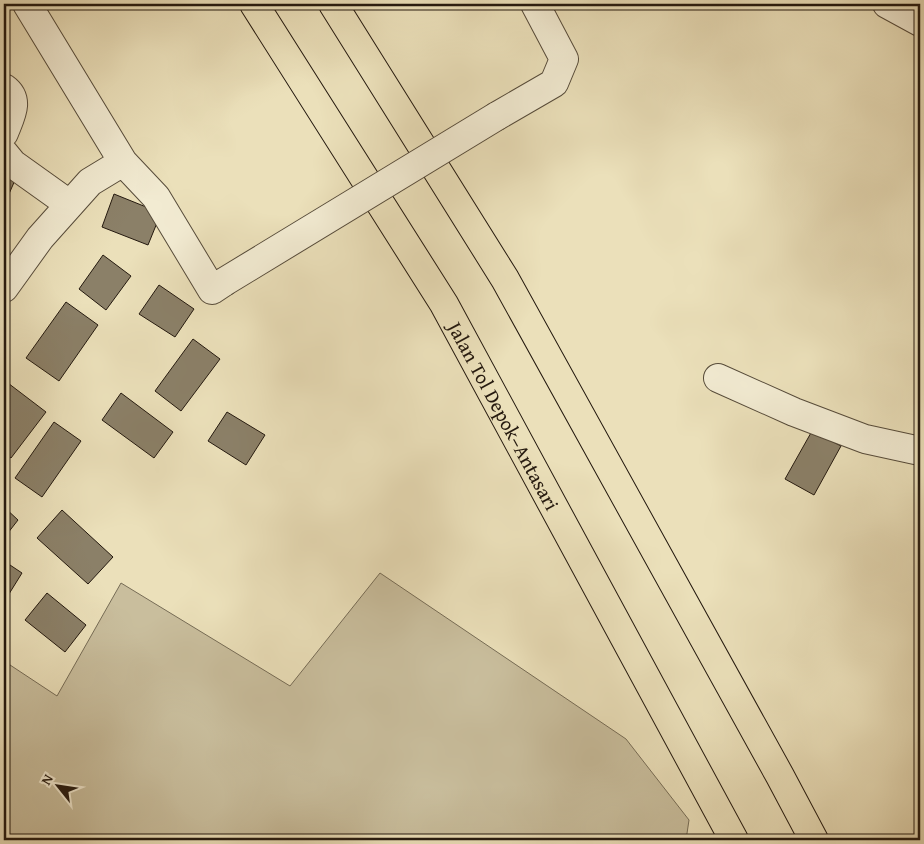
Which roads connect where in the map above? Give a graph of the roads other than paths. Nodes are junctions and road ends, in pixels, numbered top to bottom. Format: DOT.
graph roads {
  1 [pos="28,4"];
  2 [pos="254,4"];
  3 [pos="333,4"];
  4 [pos="535,4"];
  5 [pos="887,4"];
  6 [pos="920,22"];
  7 [pos="4,88"];
  8 [pos="4,133"];
  9 [pos="4,154"];
  10 [pos="123,162"];
  11 [pos="69,204"];
  12 [pos="4,288"];
  13 [pos="718,378"];
  14 [pos="920,451"];
  15 [pos="734,840"];
  16 [pos="814,840"];
  1 -- 10 [label="street"];
  2 -- 15 [label="highway, Jalan Tol Depok–Antasari"];
  3 -- 16 [label="highway"];
  4 -- 10 [label="street, bridge"];
  5 -- 6 [label="street"];
  7 -- 8 [label="street"];
  9 -- 11 [label="street"];
  10 -- 11 [label="street"];
  11 -- 12 [label="street"];
  13 -- 14 [label="street"];
}
